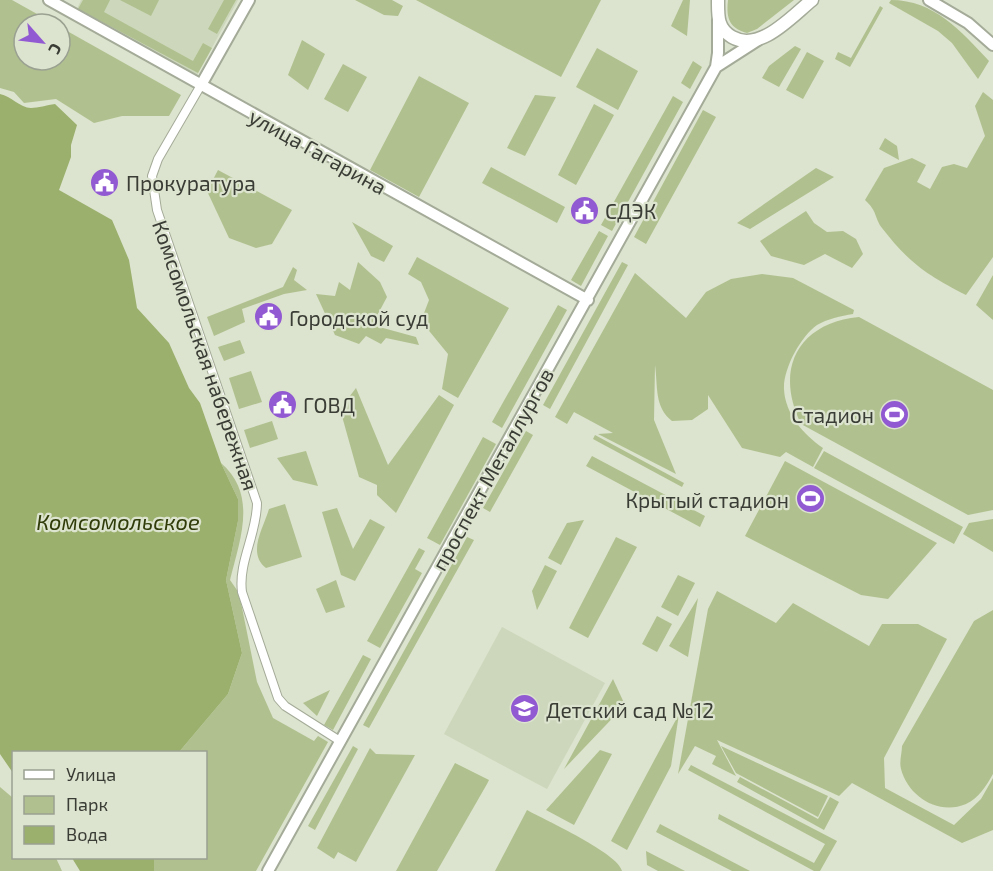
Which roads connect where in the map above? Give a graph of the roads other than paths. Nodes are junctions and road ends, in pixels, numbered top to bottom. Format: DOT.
graph roads {
  1 [pos="50,0"];
  2 [pos="249,0"];
  3 [pos="718,0"];
  4 [pos="812,0"];
  5 [pos="929,0"];
  6 [pos="718,20"];
  7 [pos="760,39"];
  8 [pos="993,45"];
  9 [pos="716,67"];
  10 [pos="201,85"];
  11 [pos="588,300"];
  12 [pos="340,741"];
  13 [pos="268,871"];
  1 -- 10 [label="main road, улица Гагарина"];
  2 -- 10 [label="main road"];
  3 -- 6 [label="main road"];
  4 -- 7 [label="main road"];
  5 -- 8 [label="main road"];
  6 -- 7 [label="main road"];
  6 -- 9 [label="main road, проспект Металлургов"];
  7 -- 9 [label="main road, проспект Металлургов"];
  9 -- 11 [label="main road, проспект Металлургов"];
  10 -- 11 [label="main road, улица Гагарина"];
  10 -- 12 [label="street, Комсомольская набережная"];
  11 -- 12 [label="main road, проспект Металлургов"];
  12 -- 13 [label="main road, проспект Металлургов"];
}
